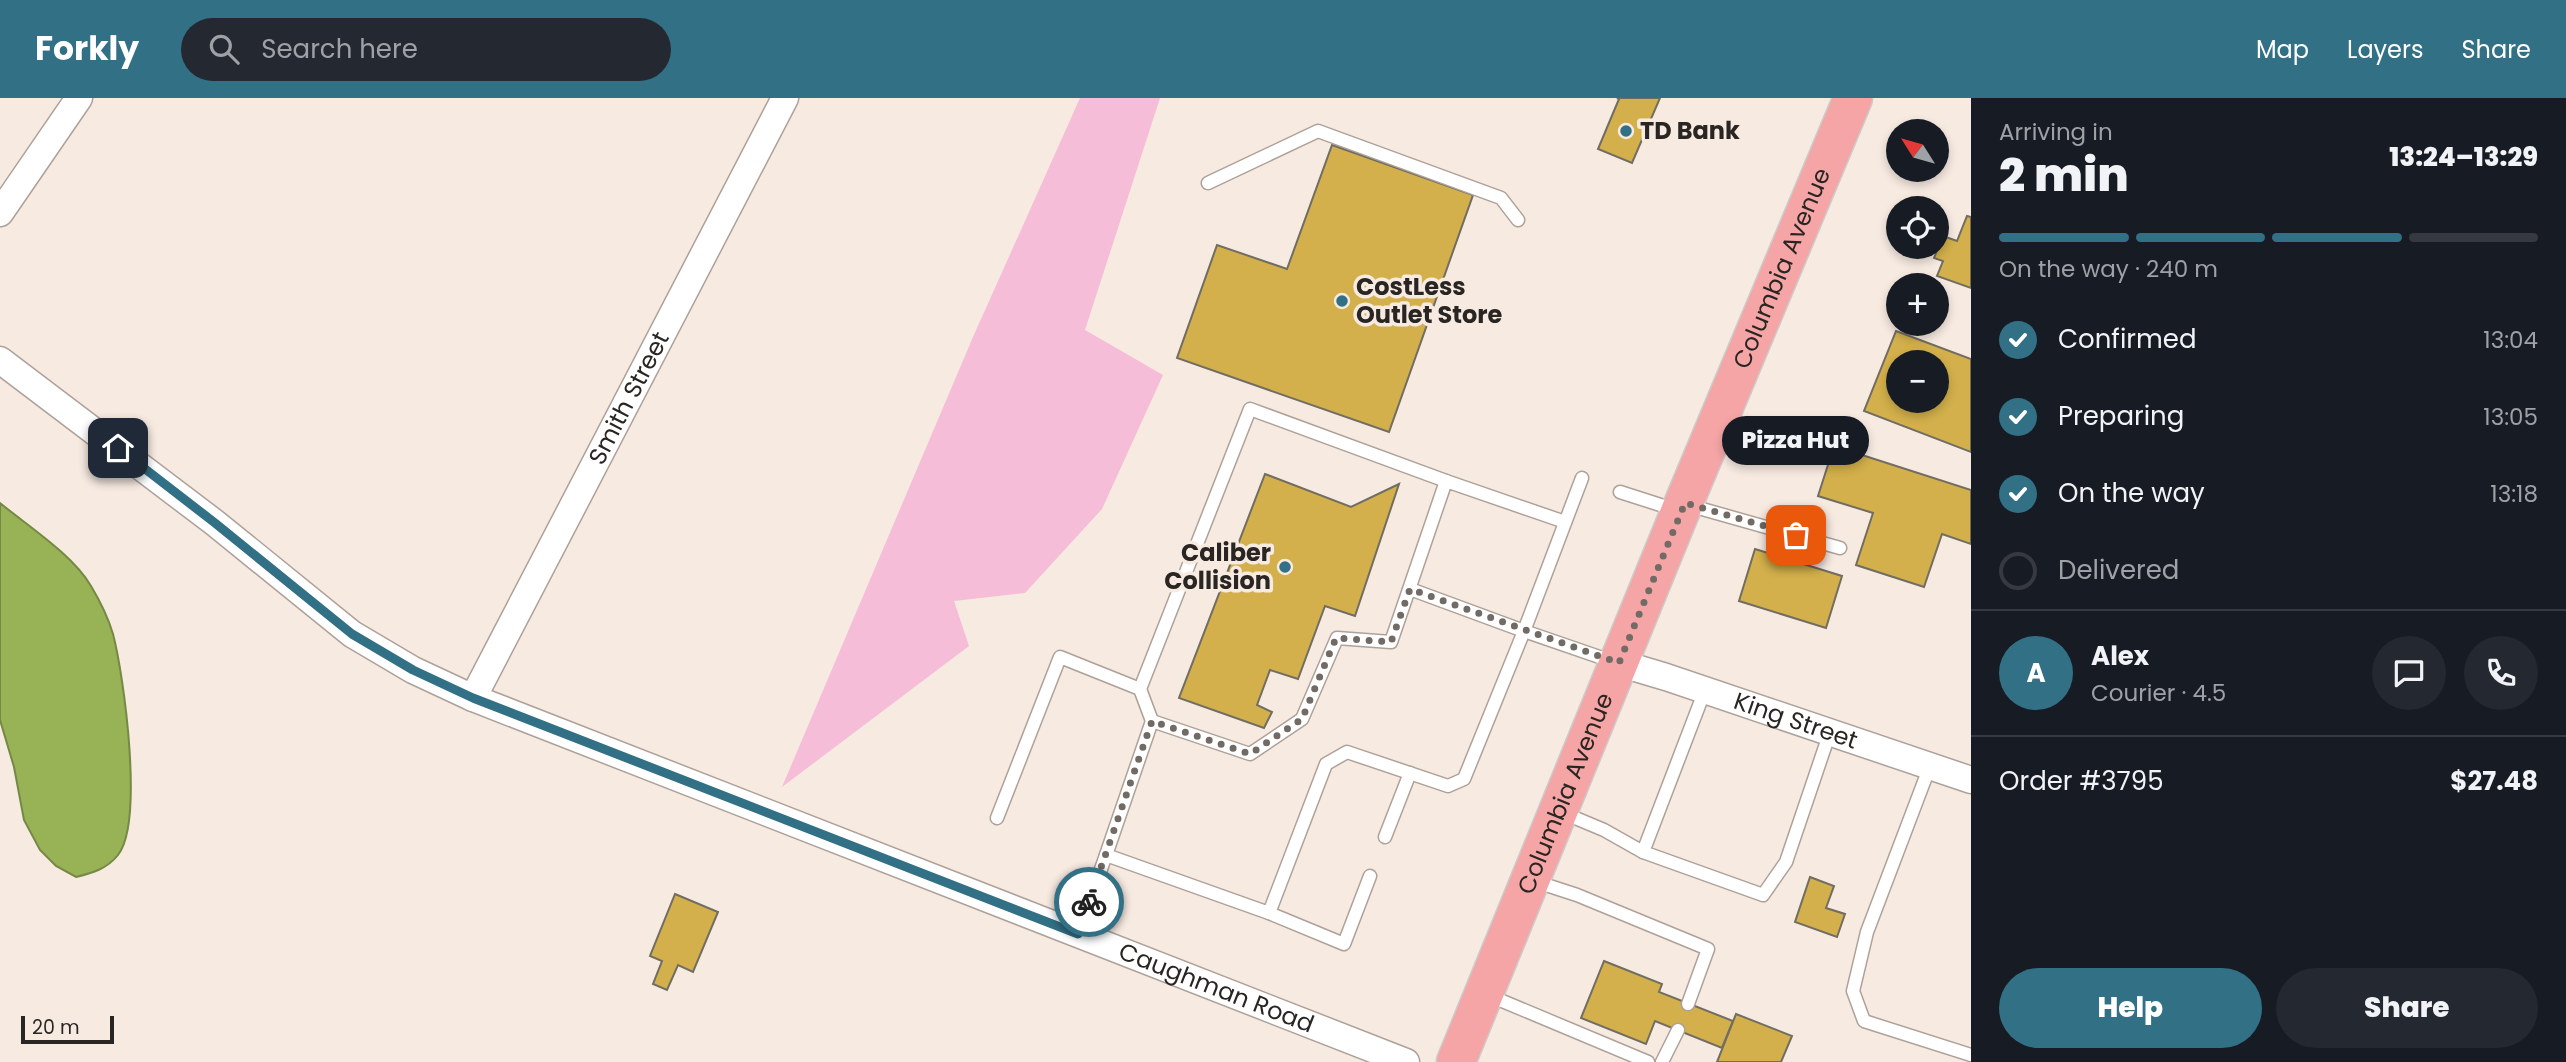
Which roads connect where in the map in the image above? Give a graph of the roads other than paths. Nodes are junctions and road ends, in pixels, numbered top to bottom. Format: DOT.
graph roads {
  1 [pos="79,98"];
  2 [pos="785,98"];
  3 [pos="1853,98"];
  4 [pos="1208,183"];
  5 [pos="0,213"];
  6 [pos="1518,220"];
  7 [pos="0,360"];
  8 [pos="1582,478"];
  9 [pos="1446,481"];
  10 [pos="1620,492"];
  11 [pos="1682,508"];
  12 [pos="1565,523"];
  13 [pos="1840,548"];
  14 [pos="1410,589"];
  15 [pos="1524,631"];
  16 [pos="1619,663"];
  17 [pos="1140,689"];
  18 [pos="1705,690"];
  19 [pos="473,698"];
  20 [pos="1152,721"];
  21 [pos="1830,732"];
  22 [pos="1930,766"];
  23 [pos="1410,773"];
  24 [pos="1971,780"];
  25 [pos="1559,811"];
  26 [pos="997,818"];
  27 [pos="1385,837"];
  28 [pos="1643,852"];
  29 [pos="1106,855"];
  30 [pos="1370,876"];
  31 [pos="1531,879"];
  32 [pos="1269,913"];
  33 [pos="1078,934"];
  34 [pos="1484,993"];
  35 [pos="1688,1004"];
  36 [pos="1678,1030"];
  37 [pos="1971,1055"];
  38 [pos="1406,1062"];
  39 [pos="1456,1062"];
  40 [pos="1648,1062"];
  41 [pos="1662,1062"];
  1 -- 5 [label="street"];
  2 -- 19 [label="street, Smith Street"];
  3 -- 11 [label="main road, Columbia Avenue"];
  4 -- 6 [label="lane"];
  7 -- 19 [label="street, Caughman Road"];
  8 -- 12 [label="lane"];
  9 -- 12 [label="lane"];
  9 -- 14 [label="lane"];
  9 -- 17 [label="lane"];
  10 -- 11 [label="lane"];
  11 -- 13 [label="lane"];
  11 -- 16 [label="main road, Columbia Avenue"];
  12 -- 15 [label="lane"];
  14 -- 15 [label="lane"];
  14 -- 20 [label="lane"];
  15 -- 16 [label="lane"];
  15 -- 23 [label="lane"];
  16 -- 18 [label="street, King Street"];
  16 -- 25 [label="main road, Columbia Avenue"];
  17 -- 20 [label="lane"];
  17 -- 26 [label="lane"];
  18 -- 21 [label="street, King Street"];
  18 -- 28 [label="lane"];
  19 -- 33 [label="street, Caughman Road"];
  20 -- 29 [label="lane"];
  21 -- 22 [label="street, King Street"];
  21 -- 28 [label="lane"];
  22 -- 24 [label="street, King Street"];
  22 -- 37 [label="lane"];
  23 -- 27 [label="lane"];
  23 -- 32 [label="lane"];
  25 -- 28 [label="lane"];
  25 -- 31 [label="main road, Columbia Avenue"];
  29 -- 32 [label="lane"];
  29 -- 33 [label="lane"];
  30 -- 32 [label="lane"];
  31 -- 34 [label="main road, Columbia Avenue"];
  31 -- 35 [label="lane"];
  33 -- 38 [label="street, Caughman Road"];
  34 -- 39 [label="main road, Columbia Avenue"];
  34 -- 40 [label="lane"];
  36 -- 41 [label="lane"];
}
